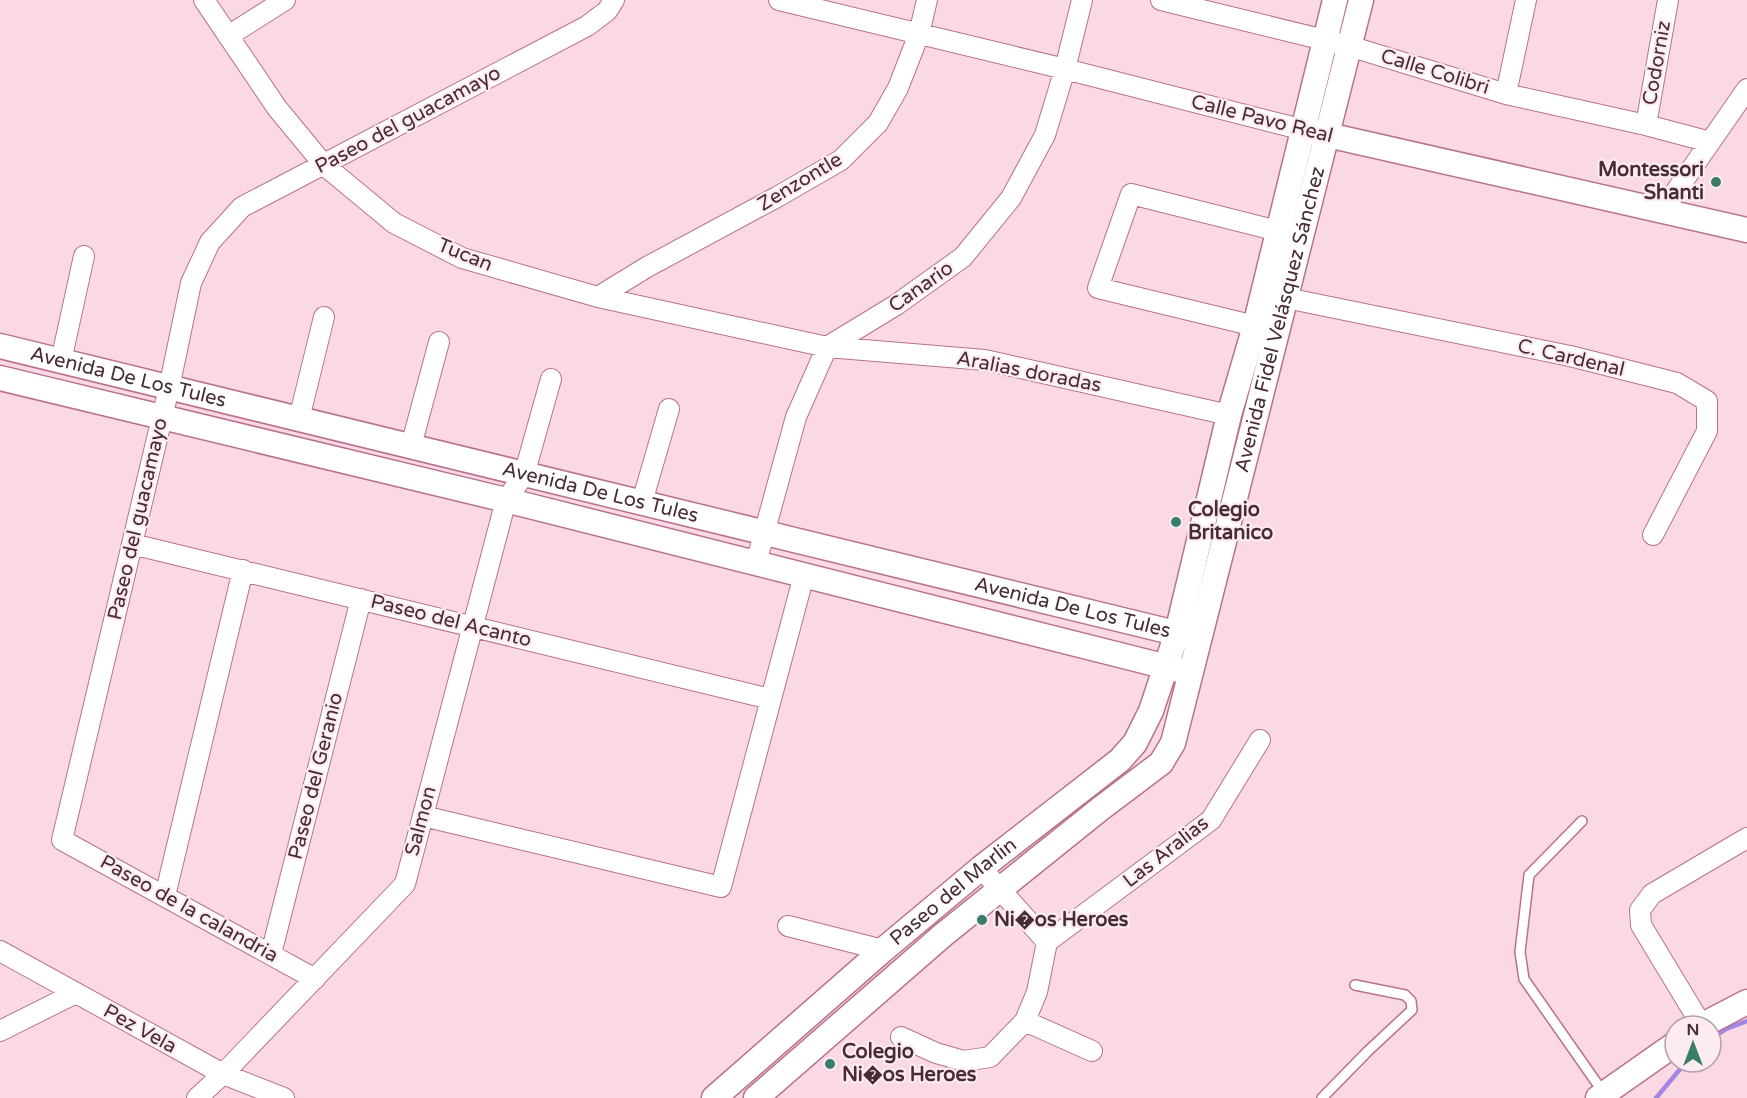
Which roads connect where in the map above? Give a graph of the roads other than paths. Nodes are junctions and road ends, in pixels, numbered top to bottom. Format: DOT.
graph roads {
  1 [pos="204,0"];
  2 [pos="285,0"];
  3 [pos="614,0"];
  4 [pos="779,0"];
  5 [pos="927,0"];
  6 [pos="1082,0"];
  7 [pos="1161,0"];
  8 [pos="1335,0"];
  9 [pos="1361,0"];
  10 [pos="1526,0"];
  11 [pos="1668,0"];
  12 [pos="919,34"];
  13 [pos="228,36"];
  14 [pos="1325,40"];
  15 [pos="1349,46"];
  16 [pos="1065,69"];
  17 [pos="1747,89"];
  18 [pos="1506,94"];
  19 [pos="1646,125"];
  20 [pos="1315,133"];
  21 [pos="1710,142"];
  22 [pos="324,165"];
  23 [pos="1663,210"];
  24 [pos="1747,230"];
  25 [pos="1278,231"];
  26 [pos="84,256"];
  27 [pos="598,297"];
  28 [pos="1286,298"];
  29 [pos="324,317"];
  30 [pos="1255,326"];
  31 [pos="439,342"];
  32 [pos="0,346"];
  33 [pos="827,346"];
  34 [pos="61,361"];
  35 [pos="0,378"];
  36 [pos="551,379"];
  37 [pos="169,387"];
  38 [pos="669,409"];
  39 [pos="1229,415"];
  40 [pos="162,416"];
  41 [pos="298,419"];
  42 [pos="411,446"];
  43 [pos="524,475"];
  44 [pos="506,500"];
  45 [pos="642,502"];
  46 [pos="765,532"];
  47 [pos="1653,535"];
  48 [pos="132,544"];
  49 [pos="756,563"];
  50 [pos="243,570"];
  51 [pos="804,575"];
  52 [pos="361,599"];
  53 [pos="473,626"];
  54 [pos="1188,636"];
  55 [pos="1167,668"];
  56 [pos="1191,674"];
  57 [pos="770,699"];
  58 [pos="1260,740"];
  59 [pos="423,816"];
  60 [pos="1582,821"];
  61 [pos="1747,838"];
  62 [pos="62,840"];
  63 [pos="981,868"];
  64 [pos="999,889"];
  65 [pos="165,896"];
  66 [pos="788,926"];
  67 [pos="1047,942"];
  68 [pos="883,950"];
  69 [pos="0,951"];
  70 [pos="271,954"];
  71 [pos="315,978"];
  72 [pos="1355,985"];
  73 [pos="76,993"];
  74 [pos="1747,1002"];
  75 [pos="1695,1014"];
  76 [pos="1723,1015"];
  77 [pos="1025,1021"];
  78 [pos="0,1031"];
  79 [pos="901,1037"];
  80 [pos="1092,1051"];
  81 [pos="1663,1052"];
  82 [pos="756,1061"];
  83 [pos="223,1074"];
  84 [pos="775,1081"];
  85 [pos="1601,1096"];
  86 [pos="197,1098"];
  87 [pos="284,1098"];
  88 [pos="714,1098"];
  89 [pos="756,1098"];
  90 [pos="1322,1098"];
  1 -- 13 [label="street, Tucan"];
  2 -- 13 [label="street"];
  3 -- 22 [label="street, Paseo del guacamayo"];
  4 -- 12 [label="street, Calle Pavo Real"];
  5 -- 12 [label="street, Zenzontle"];
  6 -- 16 [label="street, Canario"];
  7 -- 14 [label="street, Calle Colibri"];
  8 -- 14 [label="street, Avenida Fidel Velásquez Sánchez"];
  9 -- 15 [label="street, Avenida Fidel Velásquez Sánchez"];
  10 -- 18 [label="street"];
  11 -- 19 [label="street, Codorniz"];
  12 -- 16 [label="street, Calle Pavo Real"];
  12 -- 27 [label="street, Zenzontle"];
  13 -- 22 [label="street, Tucan"];
  14 -- 15 [label="street, Calle Colibri"];
  14 -- 20 [label="street, Avenida Fidel Velásquez Sánchez"];
  15 -- 18 [label="street, Calle Colibri"];
  15 -- 20 [label="street, Avenida Fidel Velásquez Sánchez"];
  16 -- 20 [label="street, Calle Pavo Real"];
  16 -- 33 [label="street, Canario"];
  17 -- 21 [label="street"];
  18 -- 19 [label="street, Calle Colibri"];
  19 -- 21 [label="street, Calle Colibri"];
  20 -- 23 [label="street, Calle Pavo Real"];
  20 -- 25 [label="street, Avenida Fidel Velásquez Sánchez"];
  20 -- 28 [label="street, Avenida Fidel Velásquez Sánchez"];
  21 -- 23 [label="street"];
  22 -- 27 [label="street, Tucan"];
  22 -- 37 [label="street, Paseo del guacamayo"];
  23 -- 24 [label="street, Calle Pavo Real"];
  25 -- 30 [label="street, Avenida Fidel Velásquez Sánchez"];
  25 -- 30 [label="street"];
  26 -- 34 [label="street"];
  27 -- 33 [label="street, Tucan"];
  28 -- 47 [label="street, C. Cardenal"];
  28 -- 54 [label="street, Avenida Fidel Velásquez Sánchez"];
  29 -- 41 [label="street"];
  30 -- 39 [label="street, Avenida Fidel Velásquez Sánchez"];
  31 -- 42 [label="street"];
  32 -- 34 [label="street, Avenida De Los Tules"];
  33 -- 39 [label="street, Aralias doradas"];
  33 -- 46 [label="street"];
  34 -- 37 [label="street, Avenida De Los Tules"];
  35 -- 40 [label="street, Avenida De Los Tules"];
  36 -- 43 [label="street"];
  37 -- 40 [label="street, Paseo del guacamayo"];
  37 -- 41 [label="street, Avenida De Los Tules"];
  38 -- 45 [label="street"];
  39 -- 54 [label="street, Avenida Fidel Velásquez Sánchez"];
  40 -- 44 [label="street, Avenida De Los Tules"];
  40 -- 48 [label="street, Paseo del guacamayo"];
  41 -- 42 [label="street, Avenida De Los Tules"];
  42 -- 43 [label="street, Avenida De Los Tules"];
  43 -- 44 [label="street, Salmon"];
  43 -- 45 [label="street, Avenida De Los Tules"];
  44 -- 49 [label="street, Avenida De Los Tules"];
  44 -- 53 [label="street, Salmon"];
  45 -- 46 [label="street, Avenida De Los Tules"];
  46 -- 49 [label="street"];
  46 -- 54 [label="street, Avenida De Los Tules"];
  48 -- 50 [label="street, Paseo del Acanto"];
  48 -- 62 [label="street, Paseo del guacamayo"];
  49 -- 51 [label="street, Avenida De Los Tules"];
  50 -- 52 [label="street, Paseo del Acanto"];
  50 -- 65 [label="street"];
  51 -- 55 [label="street, Avenida De Los Tules"];
  51 -- 57 [label="street"];
  52 -- 53 [label="street, Paseo del Acanto"];
  52 -- 70 [label="street, Paseo del Geranio"];
  53 -- 57 [label="street, Paseo del Acanto"];
  53 -- 59 [label="street, Salmon"];
  54 -- 55 [label="street, Avenida Fidel Velásquez Sánchez"];
  54 -- 56 [label="street, Avenida Fidel Velásquez Sánchez"];
  55 -- 56 [label="street, Avenida De Los Tules"];
  55 -- 63 [label="street, Paseo del Marlin"];
  56 -- 64 [label="street, Paseo del Marlin"];
  57 -- 59 [label="street"];
  58 -- 67 [label="street, Las Aralias"];
  59 -- 71 [label="street, Salmon"];
  60 -- 85 [label="lane"];
  61 -- 75 [label="street"];
  62 -- 65 [label="street, Paseo de la calandria"];
  63 -- 64 [label="street"];
  63 -- 68 [label="street, Paseo del Marlin"];
  64 -- 67 [label="street"];
  64 -- 84 [label="street, Paseo del Marlin"];
  65 -- 70 [label="street, Paseo de la calandria"];
  66 -- 68 [label="street"];
  67 -- 77 [label="street"];
  68 -- 82 [label="street, Paseo del Marlin"];
  69 -- 73 [label="street, Pez Vela"];
  70 -- 71 [label="street, Paseo de la calandria"];
  71 -- 83 [label="street, Salmon"];
  72 -- 90 [label="lane"];
  73 -- 78 [label="street"];
  73 -- 83 [label="street, Pez Vela"];
  74 -- 76 [label="street"];
  77 -- 79 [label="street"];
  77 -- 80 [label="street"];
  81 -- 85 [label="street"];
  82 -- 84 [label="street"];
  82 -- 88 [label="street, Paseo del Marlin"];
  83 -- 86 [label="street, Salmon"];
  83 -- 87 [label="street, Pez Vela"];
  84 -- 89 [label="street, Paseo del Marlin"];
}
